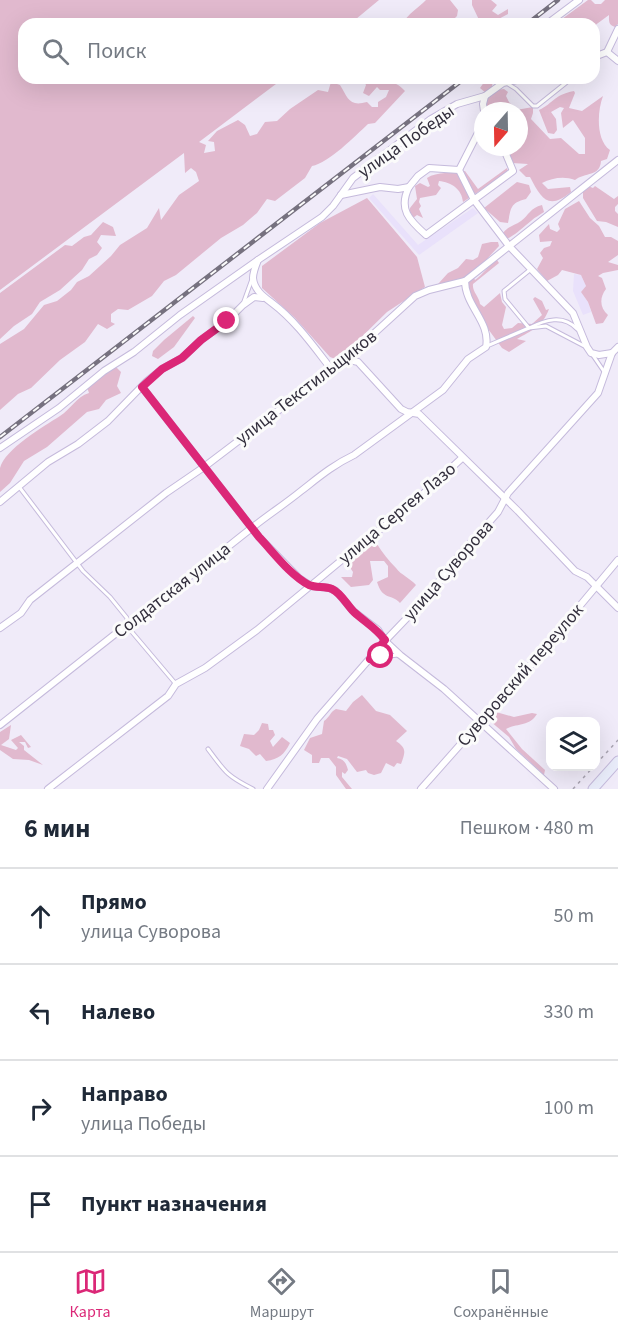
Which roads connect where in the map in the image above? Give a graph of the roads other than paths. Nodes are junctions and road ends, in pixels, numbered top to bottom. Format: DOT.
graph roads {
  1 [pos="579,0"];
  2 [pos="555,18"];
  3 [pos="618,29"];
  4 [pos="607,52"];
  5 [pos="600,56"];
  6 [pos="618,61"];
  7 [pos="499,84"];
  8 [pos="510,84"];
  9 [pos="564,84"];
  10 [pos="485,96"];
  11 [pos="484,102"];
  12 [pos="474,141"];
  13 [pos="507,156"];
  14 [pos="618,160"];
  15 [pos="459,170"];
  16 [pos="409,187"];
  17 [pos="341,195"];
  18 [pos="474,200"];
  19 [pos="509,246"];
  20 [pos="258,260"];
  21 [pos="531,269"];
  22 [pos="253,278"];
  23 [pos="465,281"];
  24 [pos="263,298"];
  25 [pos="243,305"];
  26 [pos="529,328"];
  27 [pos="580,333"];
  28 [pos="486,347"];
  29 [pos="618,347"];
  30 [pos="589,350"];
  31 [pos="612,353"];
  32 [pos="346,359"];
  33 [pos="332,370"];
  34 [pos="605,373"];
  35 [pos="142,387"];
  36 [pos="413,413"];
  37 [pos="0,448"];
  38 [pos="462,458"];
  39 [pos="204,467"];
  40 [pos="19,486"];
  41 [pos="504,498"];
  42 [pos="0,502"];
  43 [pos="252,527"];
  44 [pos="618,560"];
  45 [pos="78,562"];
  46 [pos="311,586"];
  47 [pos="596,586"];
  48 [pos="618,608"];
  49 [pos="126,625"];
  50 [pos="0,628"];
  51 [pos="385,640"];
  52 [pos="400,655"];
  53 [pos="370,659"];
  54 [pos="176,684"];
  55 [pos="481,723"];
  56 [pos="0,725"];
  57 [pos="208,749"];
  58 [pos="618,761"];
  59 [pos="48,789"];
  60 [pos="253,789"];
  61 [pos="267,789"];
  62 [pos="421,789"];
  63 [pos="554,789"];
  64 [pos="593,789"];
  1 -- 2 [label="street"];
  3 -- 4 [label="street"];
  4 -- 5 [label="street"];
  4 -- 6 [label="street"];
  7 -- 10 [label="street, улица Победы"];
  8 -- 9 [label="lane"];
  10 -- 11 [label="street"];
  10 -- 17 [label="street, улица Победы"];
  12 -- 15 [label="street"];
  13 -- 18 [label="street"];
  14 -- 19 [label="street, улица Текстильщиков"];
  15 -- 16 [label="street"];
  15 -- 18 [label="street"];
  16 -- 17 [label="street"];
  16 -- 18 [label="street"];
  17 -- 20 [label="street, улица Победы"];
  18 -- 19 [label="street"];
  19 -- 21 [label="street"];
  19 -- 23 [label="street, улица Текстильщиков"];
  20 -- 22 [label="street"];
  20 -- 37 [label="street, улица Победы"];
  21 -- 26 [label="lane"];
  21 -- 27 [label="street"];
  22 -- 24 [label="street"];
  22 -- 25 [label="lane"];
  23 -- 28 [label="street"];
  23 -- 32 [label="street, улица Текстильщиков"];
  24 -- 25 [label="street"];
  24 -- 33 [label="street"];
  25 -- 35 [label="street"];
  26 -- 27 [label="lane"];
  26 -- 28 [label="lane"];
  26 -- 30 [label="lane"];
  27 -- 30 [label="street"];
  28 -- 36 [label="street, Солдатская улица"];
  29 -- 31 [label="street, улица Суворова"];
  30 -- 31 [label="street"];
  30 -- 34 [label="lane"];
  31 -- 34 [label="street, улица Суворова"];
  32 -- 33 [label="street, улица Текстильщиков"];
  32 -- 36 [label="street"];
  33 -- 39 [label="street, улица Текстильщиков"];
  34 -- 41 [label="street, улица Суворова"];
  35 -- 39 [label="street"];
  35 -- 40 [label="street"];
  36 -- 38 [label="street"];
  36 -- 43 [label="street, Солдатская улица"];
  38 -- 41 [label="street"];
  38 -- 46 [label="street, улица Сергея Лазо"];
  39 -- 43 [label="street"];
  39 -- 45 [label="street, улица Текстильщиков"];
  40 -- 42 [label="street"];
  40 -- 45 [label="lane"];
  41 -- 47 [label="street"];
  41 -- 51 [label="street, улица Суворова"];
  43 -- 46 [label="street"];
  43 -- 49 [label="street, Солдатская улица"];
  44 -- 47 [label="street, Суворовский переулок"];
  45 -- 49 [label="lane"];
  45 -- 50 [label="street, улица Текстильщиков"];
  46 -- 51 [label="street"];
  46 -- 54 [label="street, улица Сергея Лазо"];
  47 -- 48 [label="street"];
  47 -- 55 [label="street, Суворовский переулок"];
  49 -- 54 [label="lane"];
  49 -- 56 [label="street, Солдатская улица"];
  51 -- 52 [label="street"];
  51 -- 53 [label="street, улица Суворова"];
  52 -- 53 [label="lane"];
  52 -- 55 [label="street"];
  53 -- 61 [label="street, улица Суворова"];
  54 -- 59 [label="street, улица Сергея Лазо"];
  55 -- 62 [label="street, Суворовский переулок"];
  55 -- 63 [label="street"];
  57 -- 60 [label="lane"];
  58 -- 64 [label="street"];
}
